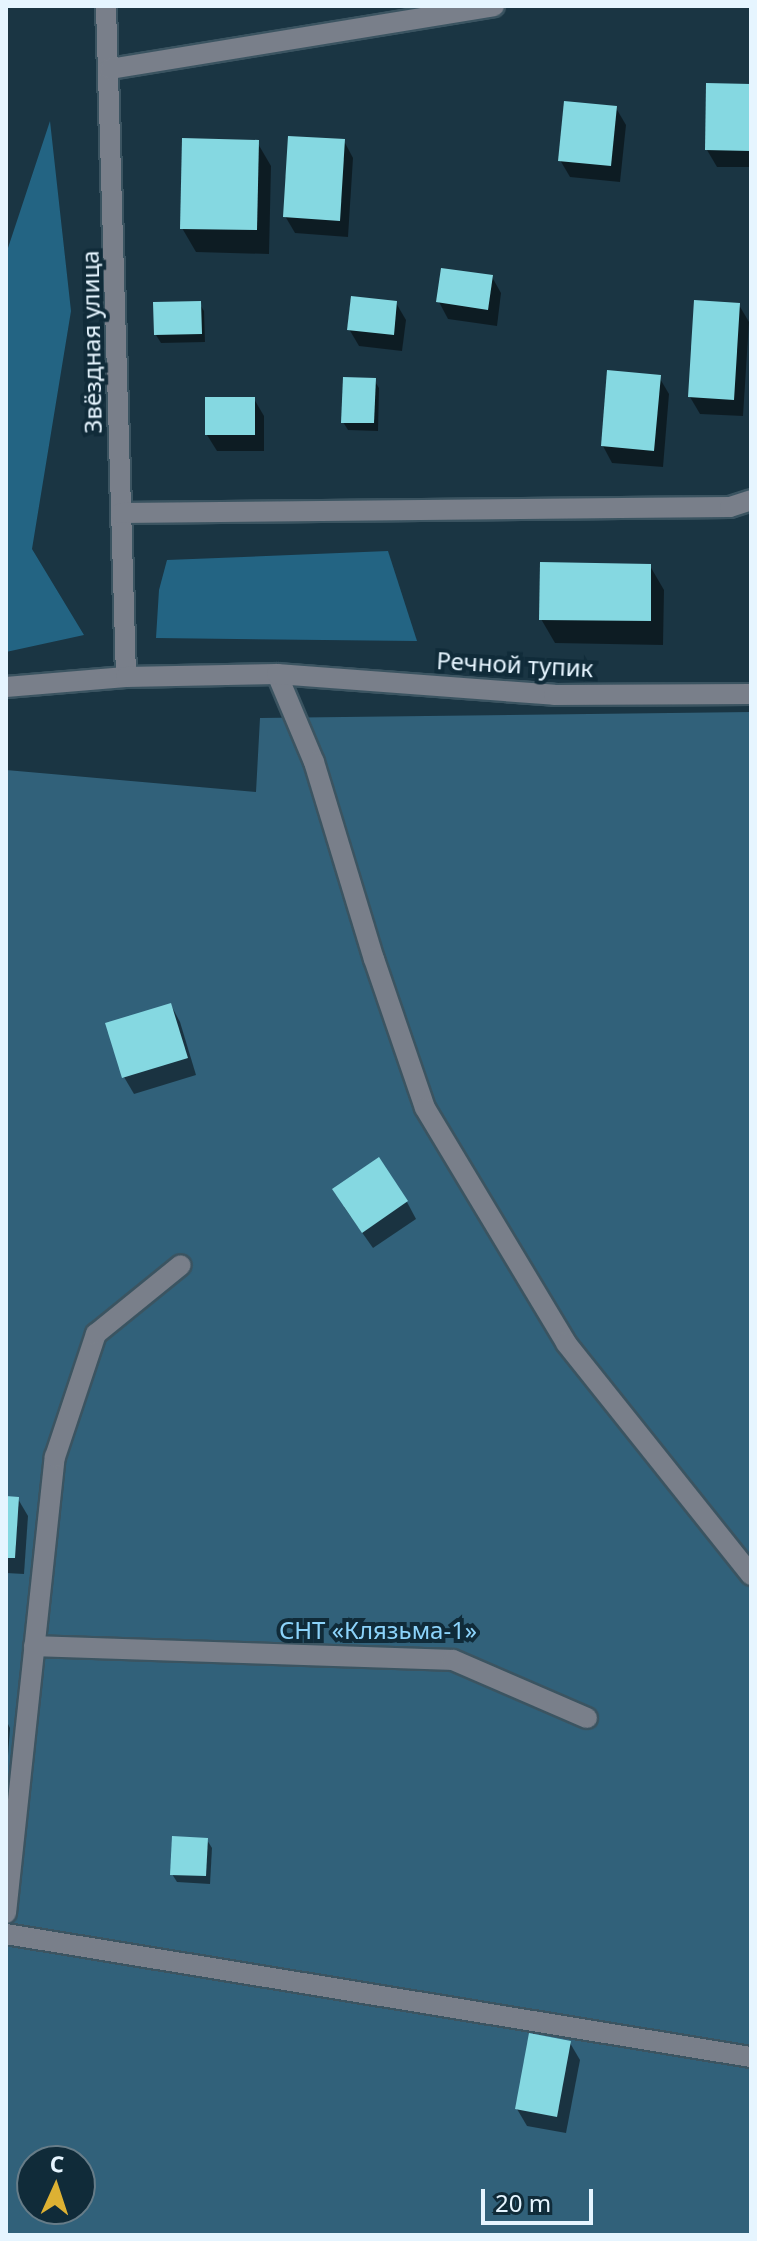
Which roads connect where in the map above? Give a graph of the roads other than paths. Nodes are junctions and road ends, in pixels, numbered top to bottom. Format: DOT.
graph roads {
  1 [pos="106,6"];
  2 [pos="494,6"];
  3 [pos="110,69"];
  4 [pos="751,500"];
  5 [pos="121,513"];
  6 [pos="277,674"];
  7 [pos="126,677"];
  8 [pos="6,687"];
  9 [pos="751,694"];
  10 [pos="181,1265"];
  11 [pos="751,1575"];
  12 [pos="34,1646"];
  13 [pos="587,1718"];
  14 [pos="6,1913"];
  15 [pos="6,1934"];
  16 [pos="751,2057"];
  1 -- 3 [label="street, Звёздная улица"];
  2 -- 3 [label="street"];
  3 -- 5 [label="street, Звёздная улица"];
  4 -- 5 [label="street"];
  5 -- 7 [label="street, Звёздная улица"];
  6 -- 7 [label="street, Речной тупик"];
  6 -- 9 [label="street, Речной тупик"];
  6 -- 11 [label="street"];
  7 -- 8 [label="street, Речной тупик"];
  10 -- 12 [label="street"];
  12 -- 13 [label="street"];
  12 -- 14 [label="street"];
  15 -- 16 [label="street"];
}
